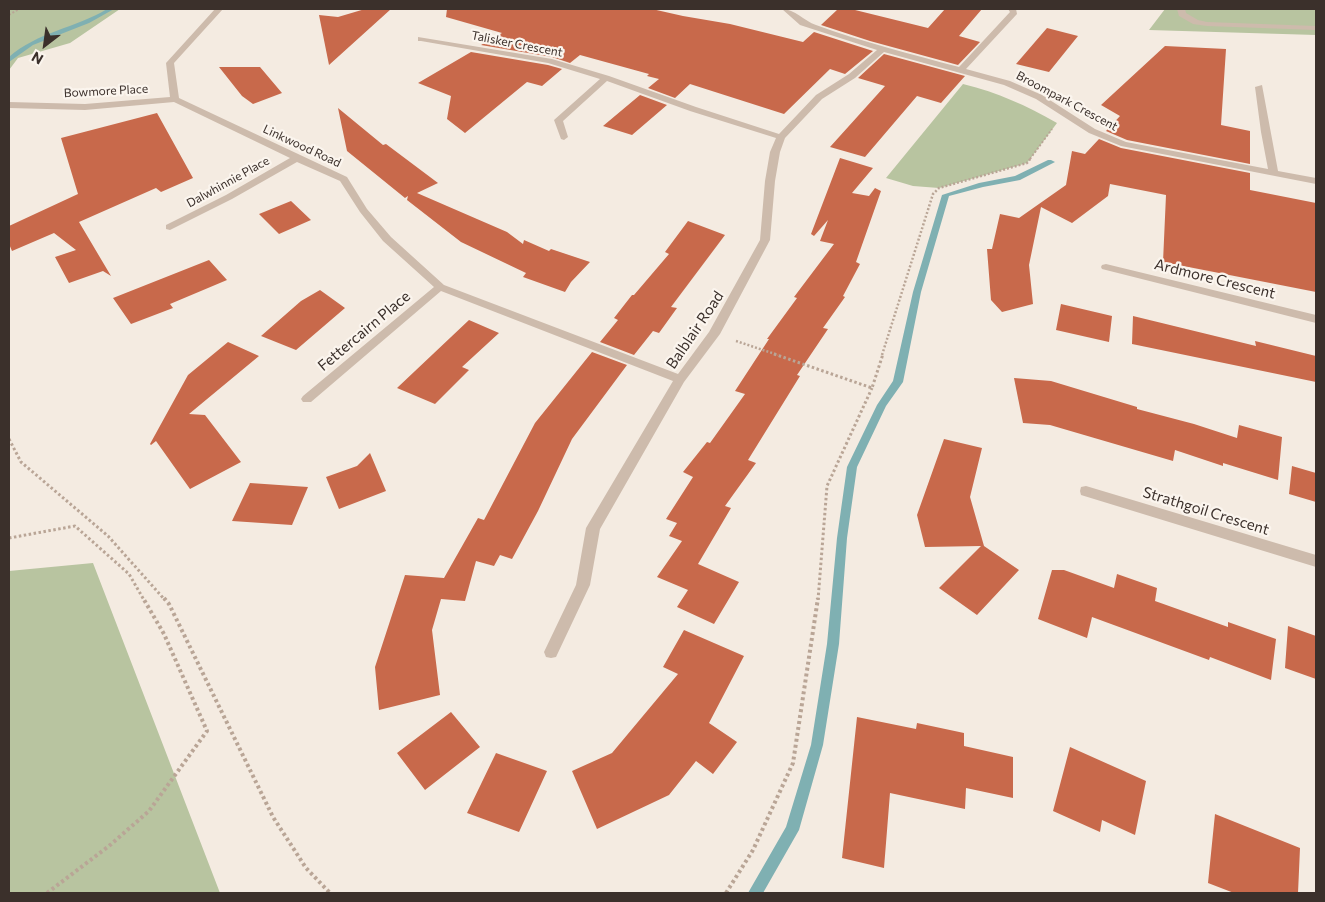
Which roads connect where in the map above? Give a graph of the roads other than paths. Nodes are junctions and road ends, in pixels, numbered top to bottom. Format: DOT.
graph roads {
  1 [pos="219,9"];
  2 [pos="786,9"];
  3 [pos="1012,9"];
  4 [pos="1181,9"];
  5 [pos="1316,28"];
  6 [pos="421,39"];
  7 [pos="883,49"];
  8 [pos="961,70"];
  9 [pos="606,78"];
  10 [pos="1258,87"];
  11 [pos="175,99"];
  12 [pos="9,105"];
  13 [pos="564,137"];
  14 [pos="781,137"];
  15 [pos="297,158"];
  16 [pos="1274,174"];
  17 [pos="1316,181"];
  18 [pos="170,227"];
  19 [pos="1106,267"];
  20 [pos="440,286"];
  21 [pos="1316,320"];
  22 [pos="680,379"];
  23 [pos="307,399"];
  24 [pos="1086,492"];
  25 [pos="1316,561"];
  26 [pos="551,652"];
  1 -- 11 [label="street"];
  2 -- 7 [label="street, Broompark Crescent"];
  3 -- 8 [label="street"];
  4 -- 5 [label="street"];
  6 -- 9 [label="street, Talisker Crescent"];
  7 -- 8 [label="street, Broompark Crescent"];
  7 -- 14 [label="street, Balblair Road"];
  8 -- 16 [label="street, Broompark Crescent"];
  9 -- 13 [label="street"];
  9 -- 14 [label="street, Talisker Crescent"];
  10 -- 16 [label="street"];
  11 -- 12 [label="street, Bowmore Place"];
  11 -- 15 [label="street, Linkwood Road"];
  14 -- 22 [label="street, Balblair Road"];
  15 -- 18 [label="street, Dalwhinnie Place"];
  15 -- 20 [label="street, Linkwood Road"];
  16 -- 17 [label="street, Broompark Crescent"];
  19 -- 21 [label="street, Ardmore Crescent"];
  20 -- 22 [label="street, Linkwood Road"];
  20 -- 23 [label="street, Fettercairn Place"];
  22 -- 26 [label="street, Balblair Road"];
  24 -- 25 [label="street, Strathgoil Crescent"];
}
